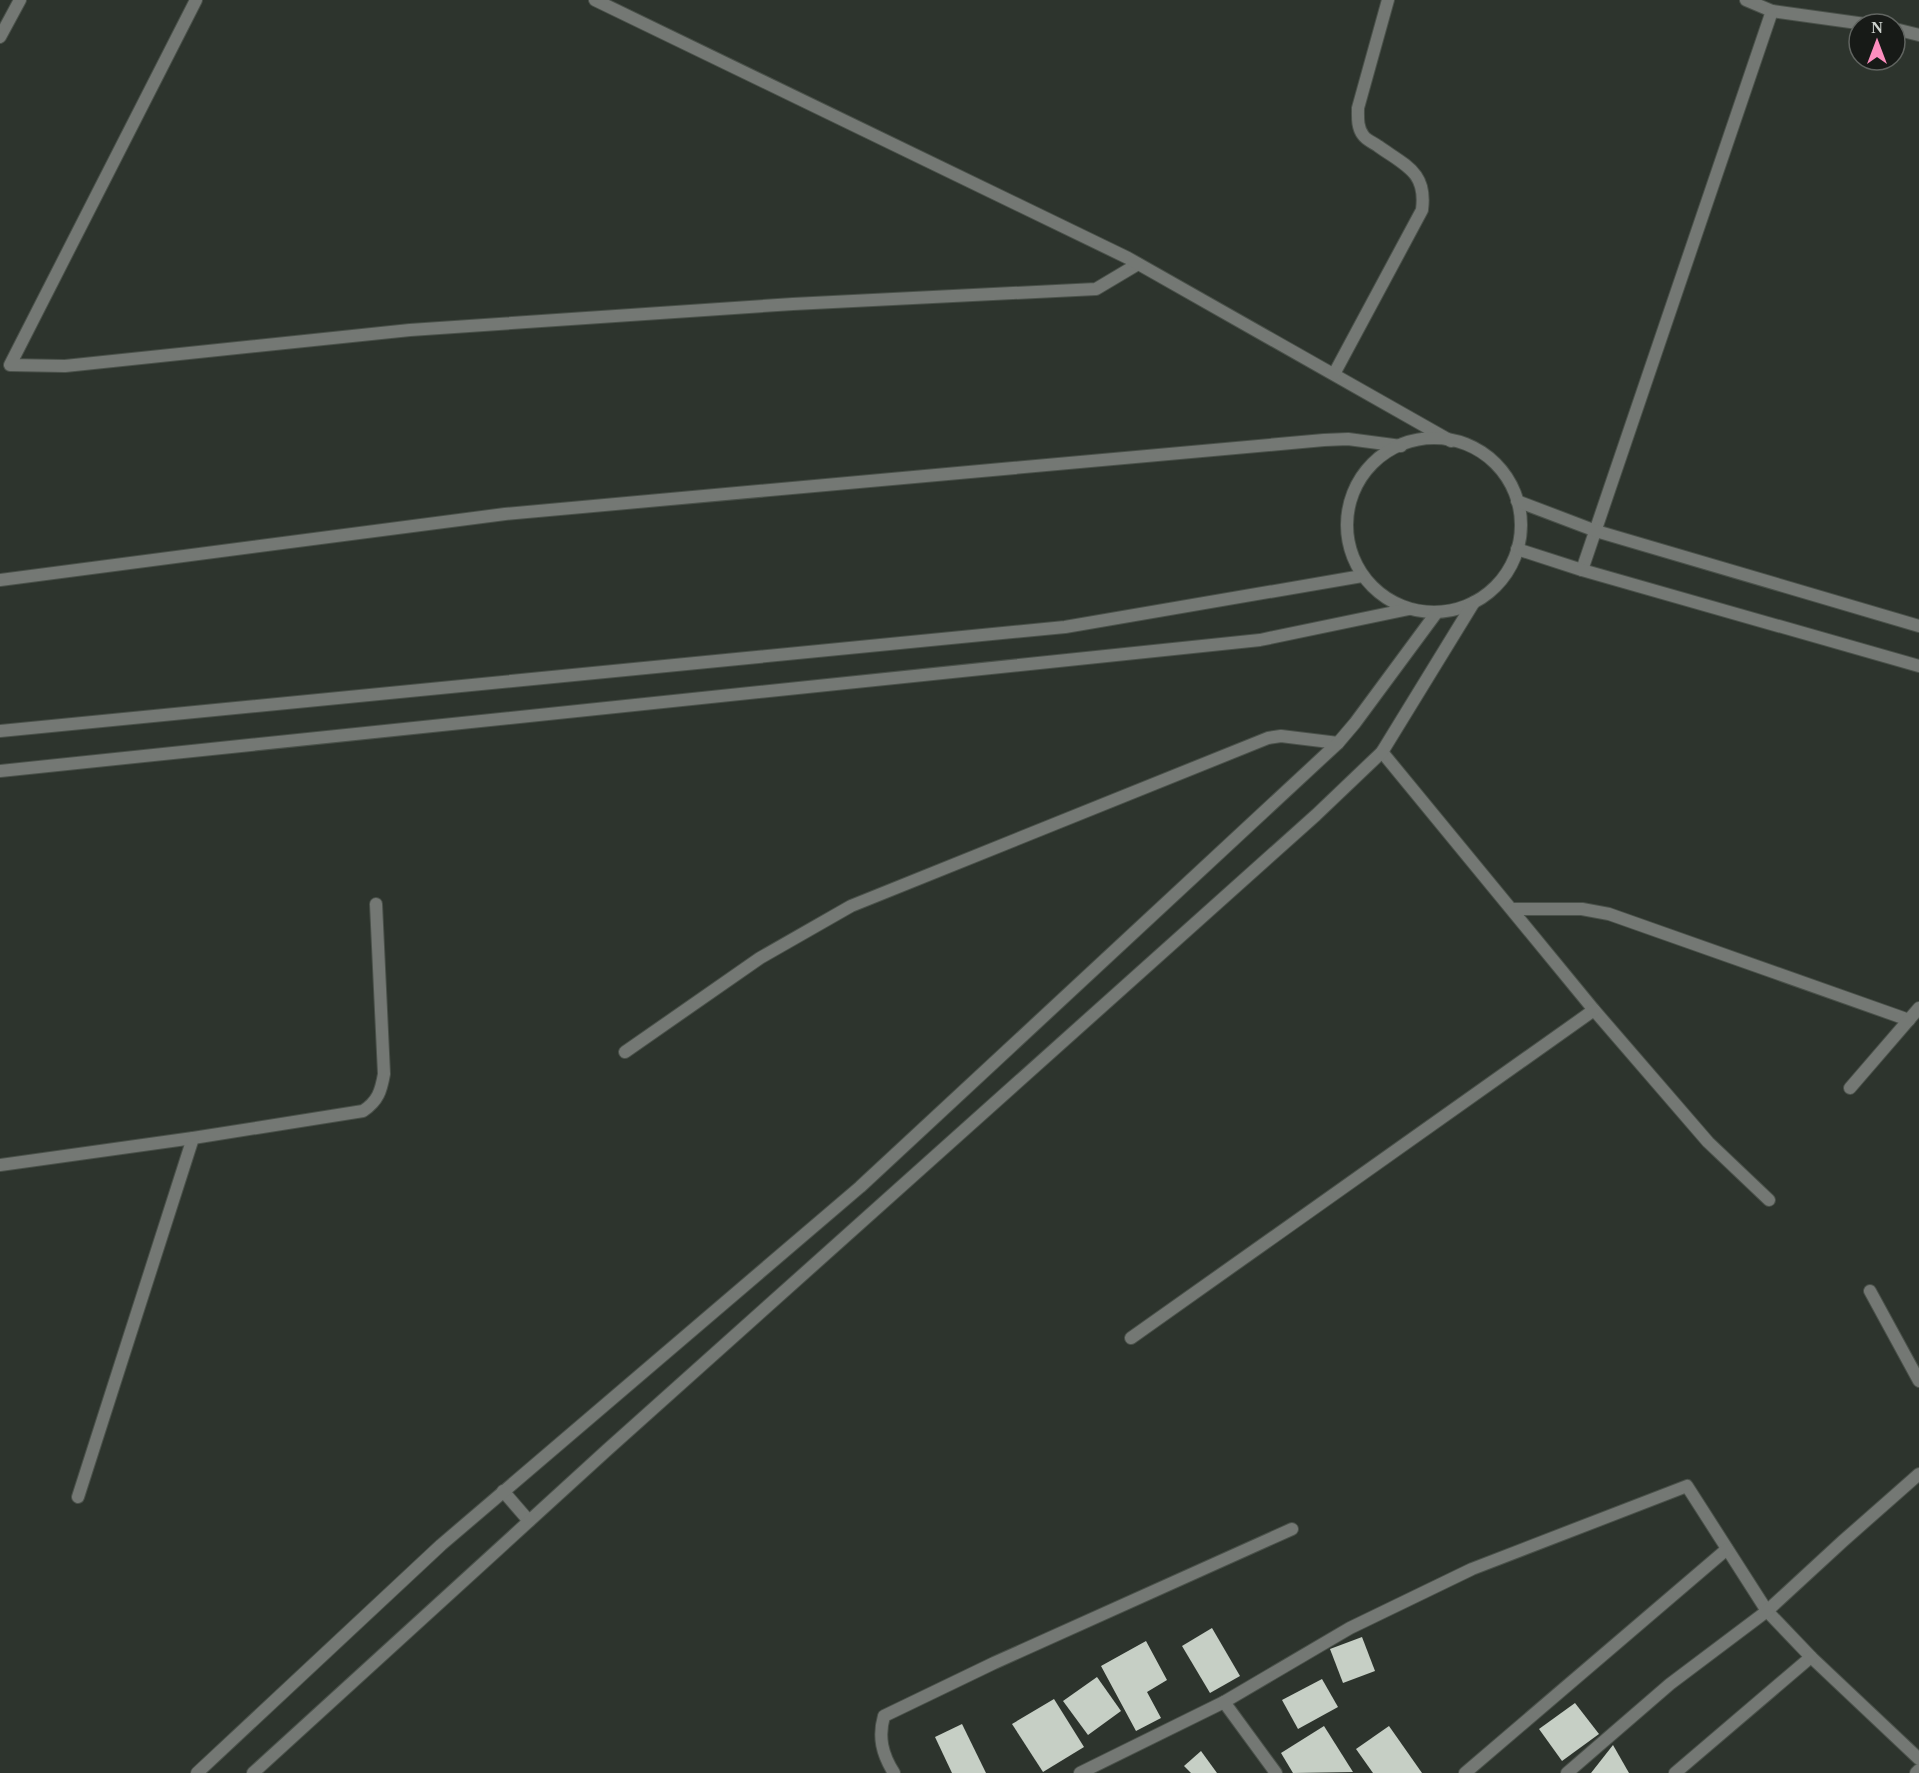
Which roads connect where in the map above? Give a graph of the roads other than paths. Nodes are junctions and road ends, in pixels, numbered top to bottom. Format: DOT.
graph roads {
  1 [pos="20,0"];
  2 [pos="196,0"];
  3 [pos="595,0"];
  4 [pos="1388,0"];
  5 [pos="1746,0"];
  6 [pos="1772,11"];
  7 [pos="1847,21"];
  8 [pos="0,37"];
  9 [pos="1138,264"];
  10 [pos="5,366"];
  11 [pos="1334,374"];
  12 [pos="1451,441"];
  13 [pos="1401,446"];
  14 [pos="1517,501"];
  15 [pos="1596,531"];
  16 [pos="1517,549"];
  17 [pos="1582,570"];
  18 [pos="1362,576"];
  19 [pos="0,580"];
  20 [pos="1474,602"];
  21 [pos="1409,609"];
  22 [pos="1437,612"];
  23 [pos="1919,626"];
  24 [pos="1919,666"];
  25 [pos="0,731"];
  26 [pos="1338,743"];
  27 [pos="1382,752"];
  28 [pos="0,771"];
  29 [pos="376,904"];
  30 [pos="1512,909"];
  31 [pos="1919,1008"];
  32 [pos="1594,1010"];
  33 [pos="1909,1020"];
  34 [pos="625,1052"];
  35 [pos="1850,1088"];
  36 [pos="193,1138"];
  37 [pos="0,1165"];
  38 [pos="1769,1200"];
  39 [pos="1870,1291"];
  40 [pos="1131,1338"];
  41 [pos="1919,1381"];
  42 [pos="1919,1474"];
  43 [pos="503,1491"];
  44 [pos="78,1497"];
  45 [pos="529,1521"];
  46 [pos="1292,1529"];
  47 [pos="1727,1549"];
  48 [pos="1767,1611"];
  49 [pos="1811,1657"];
  50 [pos="1224,1702"];
  51 [pos="1919,1759"];
  52 [pos="196,1773"];
  53 [pos="254,1773"];
  54 [pos="894,1773"];
  55 [pos="1080,1773"];
  56 [pos="1276,1773"];
  57 [pos="1465,1773"];
  58 [pos="1567,1773"];
  59 [pos="1675,1773"];
  1 -- 8 [label="street"];
  2 -- 10 [label="street"];
  3 -- 9 [label="street"];
  4 -- 11 [label="street"];
  5 -- 6 [label="street"];
  6 -- 7 [label="street"];
  6 -- 15 [label="street"];
  9 -- 10 [label="street"];
  9 -- 11 [label="street"];
  11 -- 12 [label="street"];
  12 -- 13 [label="street"];
  12 -- 14 [label="street"];
  13 -- 18 [label="street"];
  13 -- 19 [label="street"];
  14 -- 15 [label="street"];
  14 -- 16 [label="street"];
  15 -- 17 [label="street"];
  15 -- 23 [label="street"];
  16 -- 17 [label="street"];
  16 -- 20 [label="street"];
  17 -- 24 [label="street"];
  18 -- 21 [label="street"];
  18 -- 25 [label="street"];
  20 -- 22 [label="street"];
  20 -- 27 [label="street"];
  21 -- 22 [label="street"];
  21 -- 28 [label="street"];
  22 -- 26 [label="street"];
  26 -- 34 [label="street"];
  26 -- 43 [label="street"];
  27 -- 30 [label="street"];
  27 -- 45 [label="street"];
  29 -- 36 [label="street"];
  30 -- 32 [label="street"];
  30 -- 33 [label="street"];
  31 -- 33 [label="street"];
  32 -- 38 [label="street"];
  32 -- 40 [label="street"];
  33 -- 35 [label="street"];
  36 -- 37 [label="street"];
  36 -- 44 [label="street"];
  39 -- 41 [label="street"];
  42 -- 48 [label="street"];
  43 -- 45 [label="street"];
  43 -- 52 [label="street"];
  45 -- 53 [label="street"];
  46 -- 54 [label="street"];
  47 -- 48 [label="street"];
  47 -- 50 [label="street"];
  47 -- 57 [label="street"];
  48 -- 49 [label="street"];
  48 -- 58 [label="street"];
  49 -- 51 [label="street"];
  49 -- 59 [label="street"];
  50 -- 55 [label="street"];
  50 -- 56 [label="street"];
}
